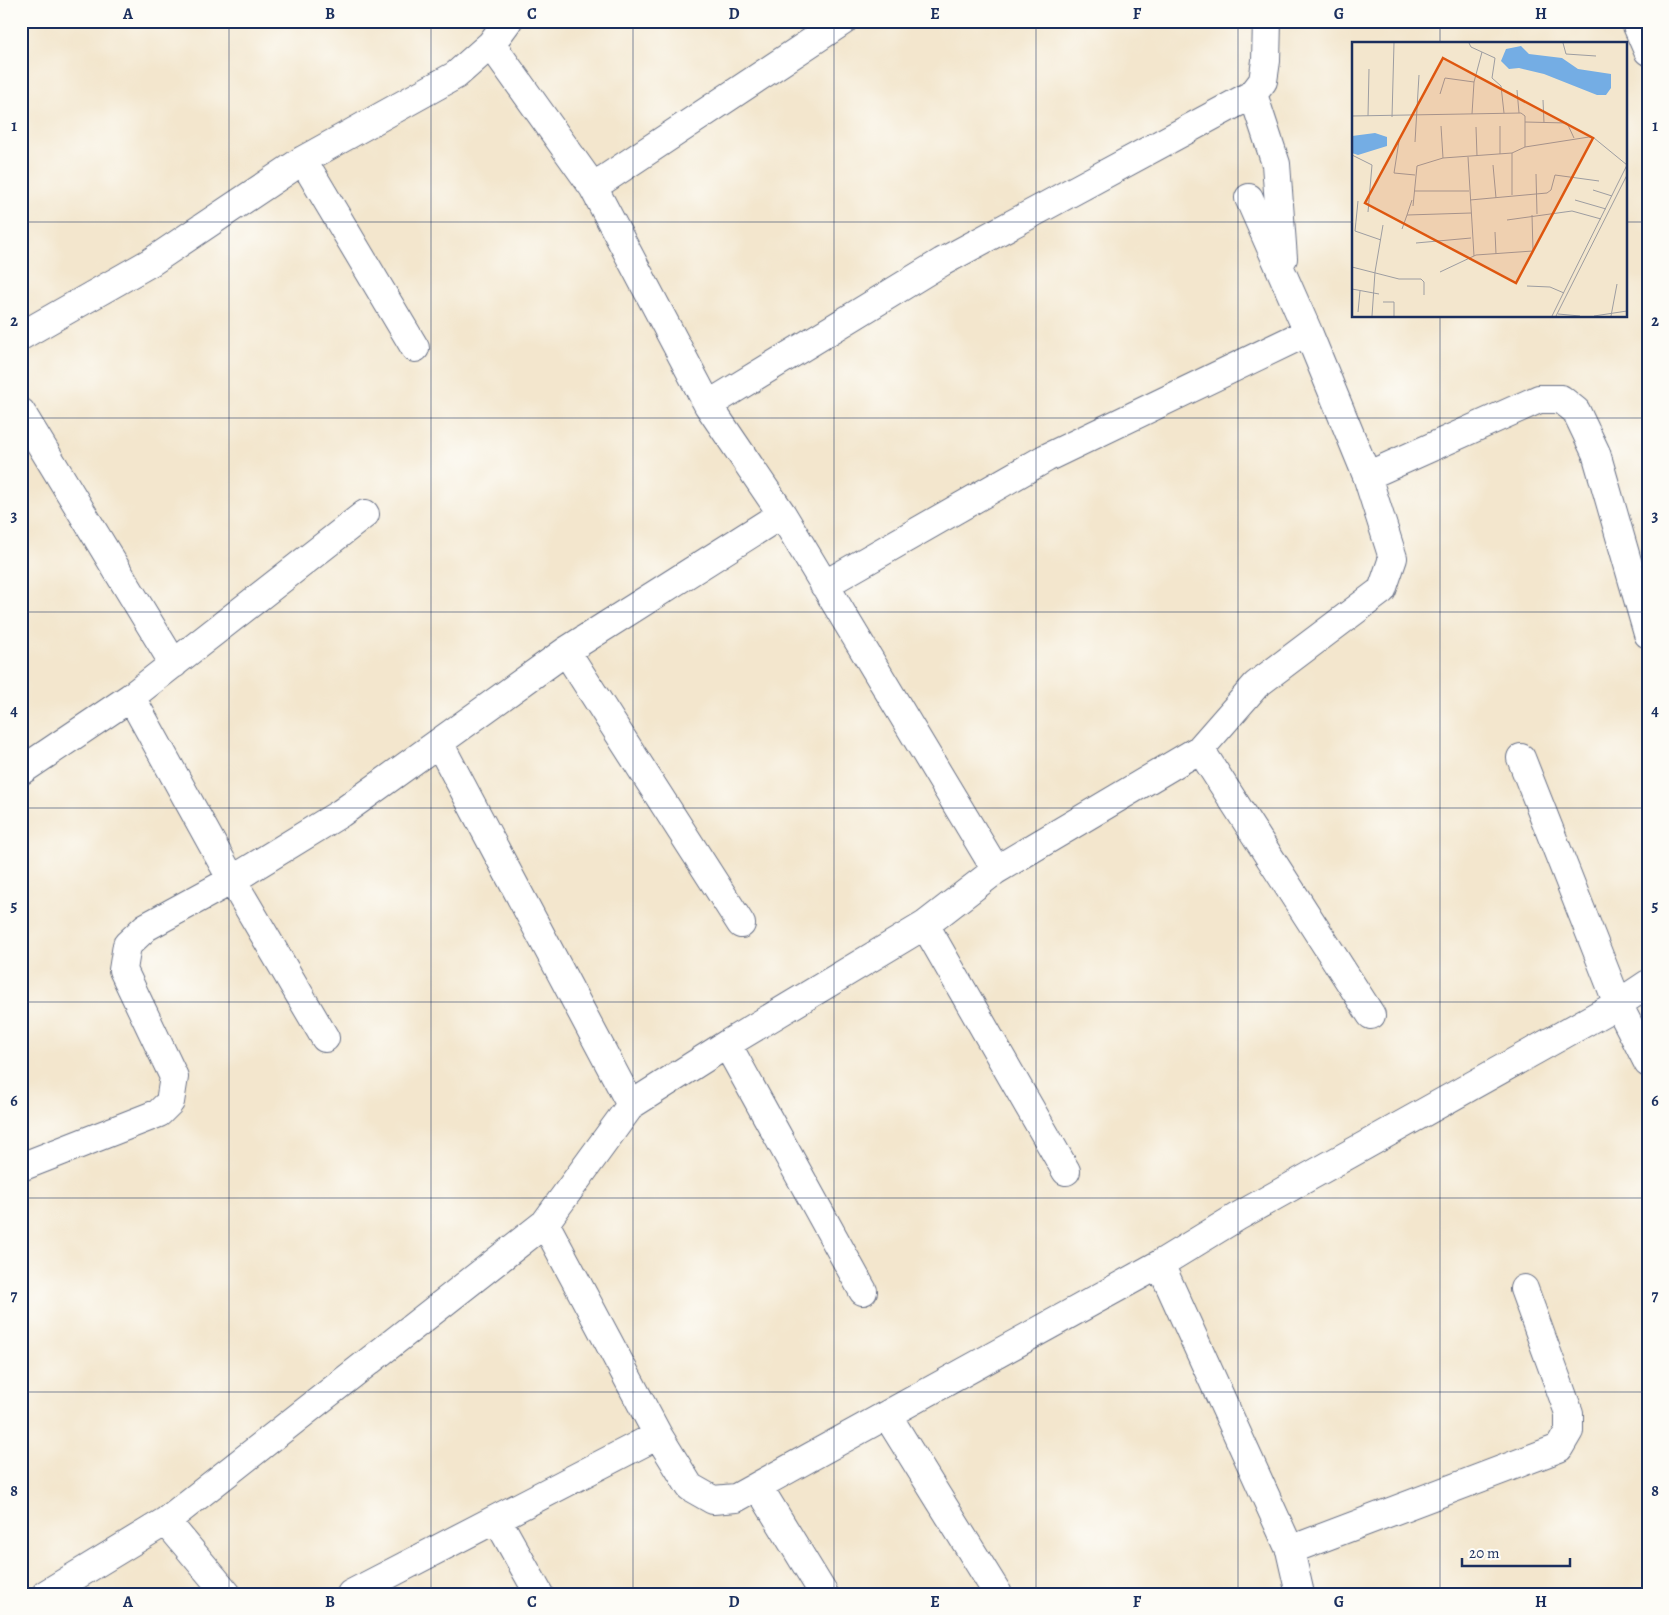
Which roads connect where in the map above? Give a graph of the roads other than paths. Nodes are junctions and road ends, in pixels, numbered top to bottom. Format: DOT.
graph roads {
  1 [pos="508,21"];
  2 [pos="843,21"];
  3 [pos="1267,21"];
  4 [pos="1635,21"];
  5 [pos="491,44"];
  6 [pos="1648,51"];
  7 [pos="1253,94"];
  8 [pos="304,160"];
  9 [pos="593,187"];
  10 [pos="1249,198"];
  11 [pos="1285,280"];
  12 [pos="1308,332"];
  13 [pos="21,336"];
  14 [pos="415,348"];
  15 [pos="708,406"];
  16 [pos="21,412"];
  17 [pos="1367,476"];
  18 [pos="365,514"];
  19 [pos="782,514"];
  20 [pos="824,586"];
  21 [pos="1648,634"];
  22 [pos="566,651"];
  23 [pos="174,664"];
  24 [pos="131,697"];
  25 [pos="439,743"];
  26 [pos="1200,748"];
  27 [pos="1521,758"];
  28 [pos="21,771"];
  29 [pos="996,870"];
  30 [pos="232,880"];
  31 [pos="741,924"];
  32 [pos="925,925"];
  33 [pos="1648,984"];
  34 [pos="1618,1004"];
  35 [pos="1371,1015"];
  36 [pos="324,1038"];
  37 [pos="727,1044"];
  38 [pos="1648,1064"];
  39 [pos="631,1105"];
  40 [pos="21,1167"];
  41 [pos="1066,1171"];
  42 [pos="545,1223"];
  43 [pos="1160,1264"];
  44 [pos="1524,1289"];
  45 [pos="863,1291"];
  46 [pos="887,1415"];
  47 [pos="658,1435"];
  48 [pos="758,1486"];
  49 [pos="496,1519"];
  50 [pos="166,1521"];
  51 [pos="1290,1550"];
  52 [pos="46,1594"];
  53 [pos="227,1594"];
  54 [pos="351,1594"];
  55 [pos="538,1594"];
  56 [pos="824,1594"];
  57 [pos="998,1594"];
  58 [pos="1300,1594"];
  1 -- 5 [label="street"];
  2 -- 9 [label="street"];
  3 -- 7 [label="street"];
  4 -- 6 [label="street"];
  5 -- 8 [label="street"];
  5 -- 9 [label="street"];
  7 -- 11 [label="street"];
  7 -- 15 [label="street"];
  8 -- 13 [label="street"];
  8 -- 14 [label="street"];
  9 -- 15 [label="street"];
  10 -- 11 [label="street"];
  11 -- 12 [label="street"];
  12 -- 17 [label="street"];
  12 -- 20 [label="street"];
  15 -- 19 [label="street"];
  16 -- 23 [label="street"];
  17 -- 21 [label="street"];
  17 -- 26 [label="street"];
  18 -- 23 [label="street"];
  19 -- 20 [label="street"];
  19 -- 22 [label="street"];
  20 -- 29 [label="street"];
  22 -- 25 [label="street"];
  22 -- 31 [label="street"];
  23 -- 24 [label="street"];
  24 -- 28 [label="street"];
  24 -- 30 [label="street"];
  25 -- 30 [label="street"];
  25 -- 39 [label="street"];
  26 -- 29 [label="street"];
  26 -- 35 [label="street"];
  27 -- 34 [label="street"];
  29 -- 32 [label="street"];
  30 -- 36 [label="street"];
  30 -- 40 [label="street"];
  32 -- 37 [label="street"];
  32 -- 41 [label="street"];
  33 -- 34 [label="street"];
  34 -- 38 [label="street"];
  34 -- 43 [label="street"];
  37 -- 39 [label="street"];
  37 -- 45 [label="street"];
  39 -- 42 [label="street"];
  42 -- 47 [label="street"];
  42 -- 50 [label="street"];
  43 -- 46 [label="street"];
  43 -- 51 [label="street"];
  44 -- 51 [label="street"];
  46 -- 48 [label="street"];
  46 -- 57 [label="street"];
  47 -- 48 [label="street"];
  47 -- 49 [label="street"];
  48 -- 56 [label="street"];
  49 -- 54 [label="street"];
  49 -- 55 [label="street"];
  50 -- 52 [label="street"];
  50 -- 53 [label="street"];
  51 -- 58 [label="street"];
}
